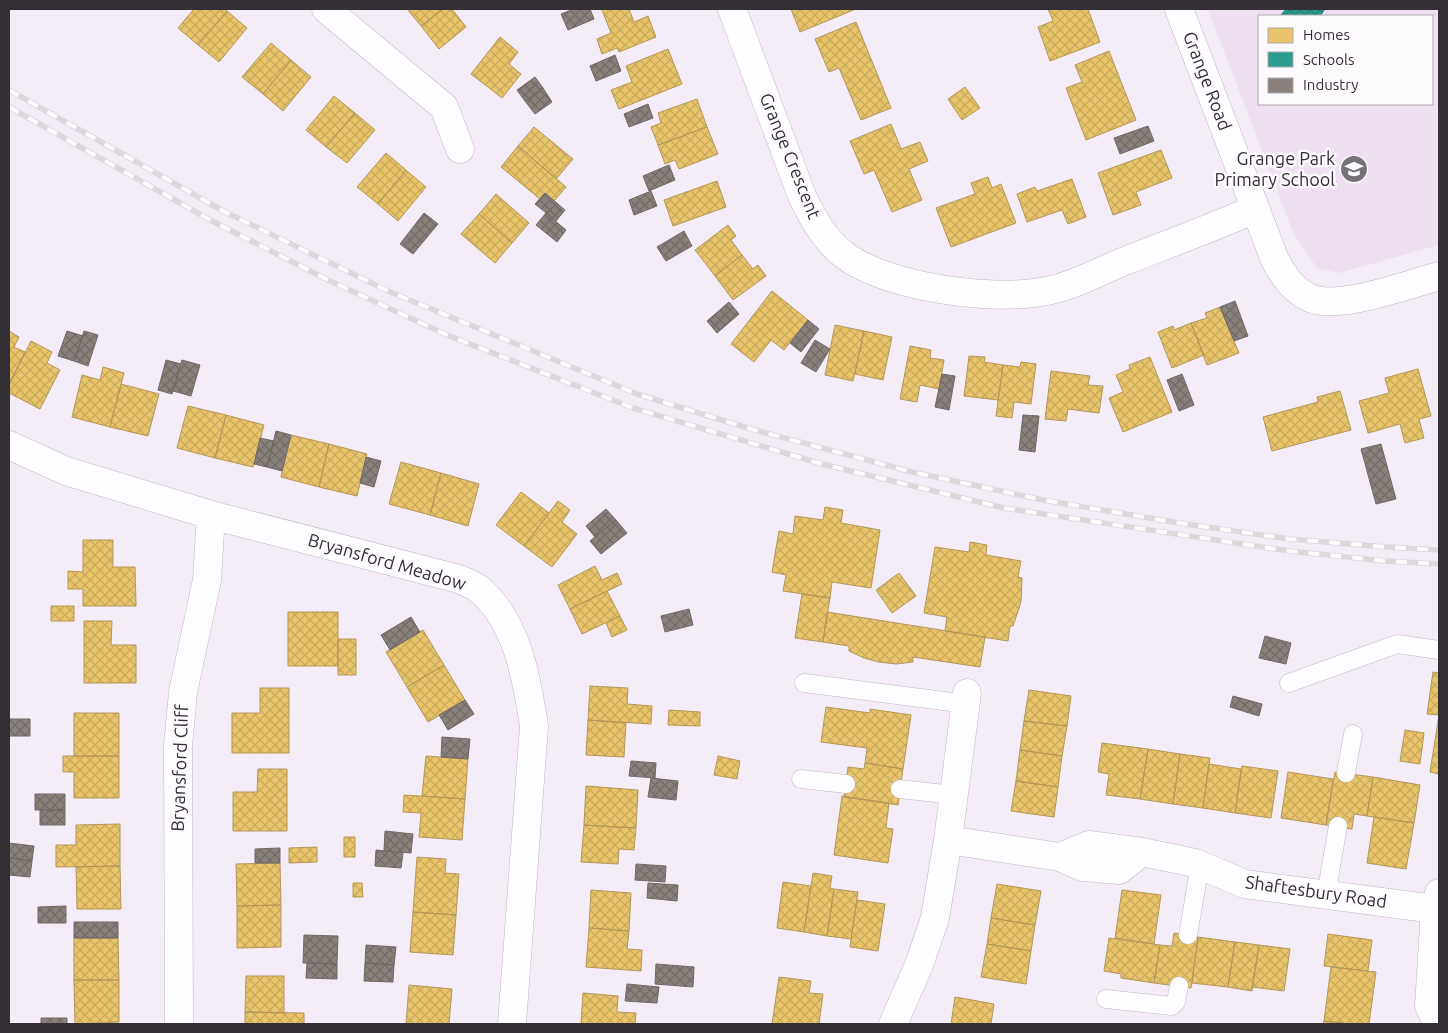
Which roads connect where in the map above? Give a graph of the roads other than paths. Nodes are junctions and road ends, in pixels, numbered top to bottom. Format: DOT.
graph roads {
  1 [pos="326,9"];
  2 [pos="732,9"];
  3 [pos="1180,9"];
  4 [pos="350,20"];
  5 [pos="460,149"];
  6 [pos="1255,209"];
  7 [pos="1439,276"];
  8 [pos="9,445"];
  9 [pos="211,515"];
  10 [pos="1439,650"];
  11 [pos="804,683"];
  12 [pos="1289,683"];
  13 [pos="967,699"];
  14 [pos="1353,734"];
  15 [pos="1346,773"];
  16 [pos="800,779"];
  17 [pos="846,784"];
  18 [pos="900,789"];
  19 [pos="953,795"];
  20 [pos="1338,826"];
  21 [pos="948,840"];
  22 [pos="1200,865"];
  23 [pos="1326,895"];
  24 [pos="1437,901"];
  25 [pos="1188,935"];
  26 [pos="1179,986"];
  27 [pos="1106,999"];
  28 [pos="179,1024"];
  29 [pos="512,1024"];
  30 [pos="893,1024"];
  31 [pos="1437,1024"];
  1 -- 4 [label="street"];
  2 -- 6 [label="street, Grange Crescent"];
  3 -- 6 [label="street, Grange Road"];
  4 -- 5 [label="street"];
  6 -- 7 [label="street, Grange Road"];
  8 -- 9 [label="street, Bryansford Meadow"];
  9 -- 28 [label="street, Bryansford Cliff"];
  9 -- 29 [label="street, Bryansford Meadow"];
  10 -- 12 [label="lane"];
  11 -- 13 [label="lane"];
  13 -- 19 [label="street"];
  14 -- 15 [label="lane"];
  16 -- 17 [label="lane"];
  18 -- 19 [label="lane"];
  19 -- 21 [label="street"];
  20 -- 23 [label="lane"];
  21 -- 22 [label="street, Shaftesbury Road"];
  21 -- 30 [label="street"];
  22 -- 23 [label="street, Shaftesbury Road"];
  22 -- 25 [label="lane"];
  23 -- 24 [label="street, Shaftesbury Road"];
  24 -- 31 [label="street, Shaftesbury Road"];
  26 -- 27 [label="lane"];
}
